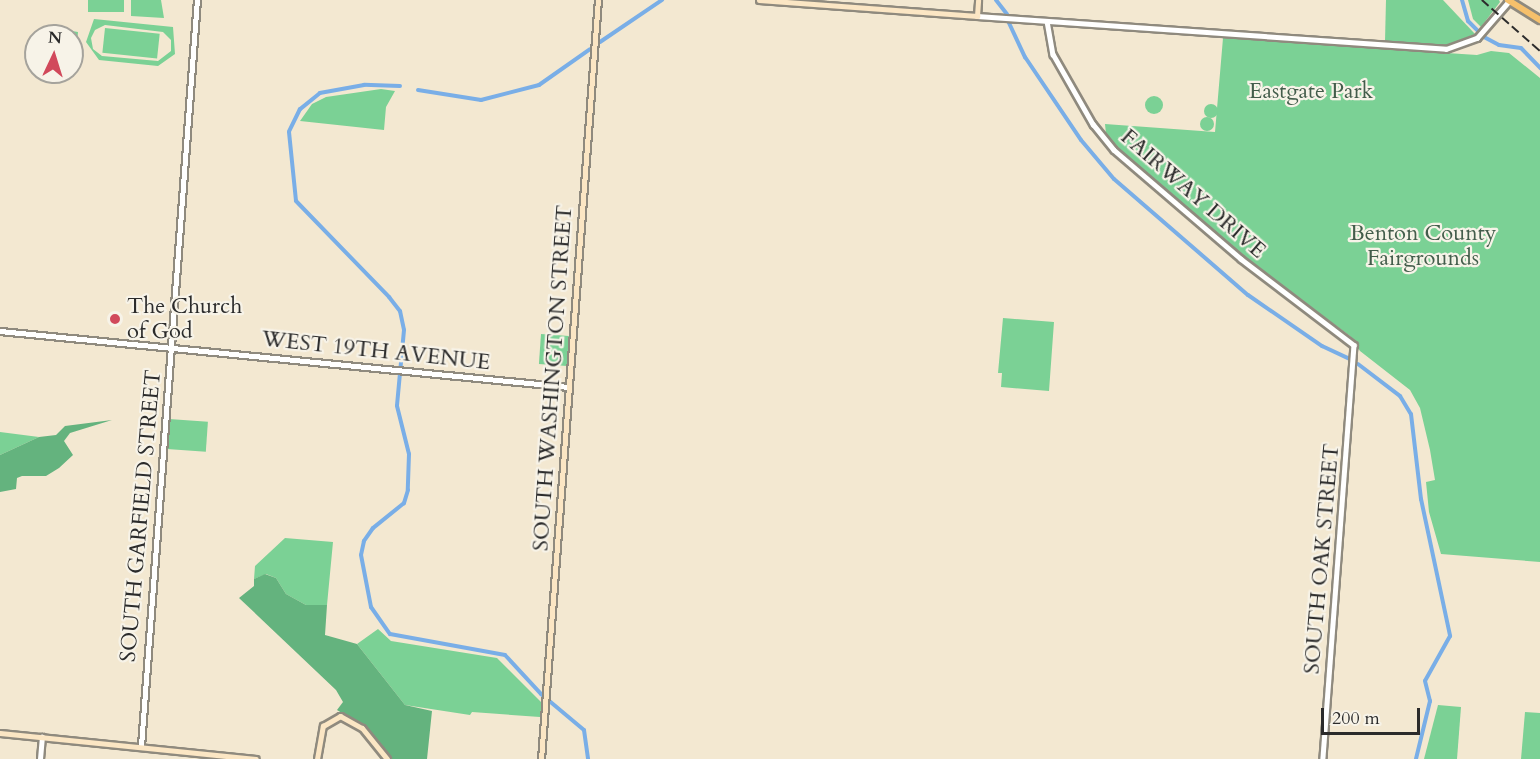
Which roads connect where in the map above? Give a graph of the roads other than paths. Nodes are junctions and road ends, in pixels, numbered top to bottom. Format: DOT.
graph roads {
  1 [pos="197,0"];
  2 [pos="598,0"];
  3 [pos="759,0"];
  4 [pos="978,0"];
  5 [pos="1506,0"];
  6 [pos="977,16"];
  7 [pos="1540,20"];
  8 [pos="1047,21"];
  9 [pos="0,331"];
  10 [pos="171,348"];
  11 [pos="1354,361"];
  12 [pos="569,387"];
  13 [pos="0,733"];
  14 [pos="42,737"];
  15 [pos="141,747"];
  16 [pos="40,759"];
  17 [pos="256,759"];
  18 [pos="317,759"];
  19 [pos="387,759"];
  20 [pos="541,759"];
  21 [pos="1323,759"];
  1 -- 10 [label="street, SOUTH GARFIELD STREET"];
  2 -- 12 [label="main road, SOUTH WASHINGTON STREET"];
  3 -- 6 [label="main road"];
  4 -- 6 [label="main road"];
  5 -- 7 [label="main road"];
  5 -- 8 [label="street"];
  6 -- 8 [label="street"];
  8 -- 11 [label="street, FAIRWAY DRIVE"];
  9 -- 10 [label="street, WEST 19TH AVENUE"];
  10 -- 12 [label="street, WEST 19TH AVENUE"];
  10 -- 15 [label="street, SOUTH GARFIELD STREET"];
  11 -- 21 [label="street, SOUTH OAK STREET"];
  12 -- 20 [label="main road, SOUTH WASHINGTON STREET"];
  13 -- 14 [label="main road"];
  14 -- 15 [label="main road"];
  14 -- 16 [label="street"];
  15 -- 17 [label="main road"];
  18 -- 19 [label="main road"];
}
